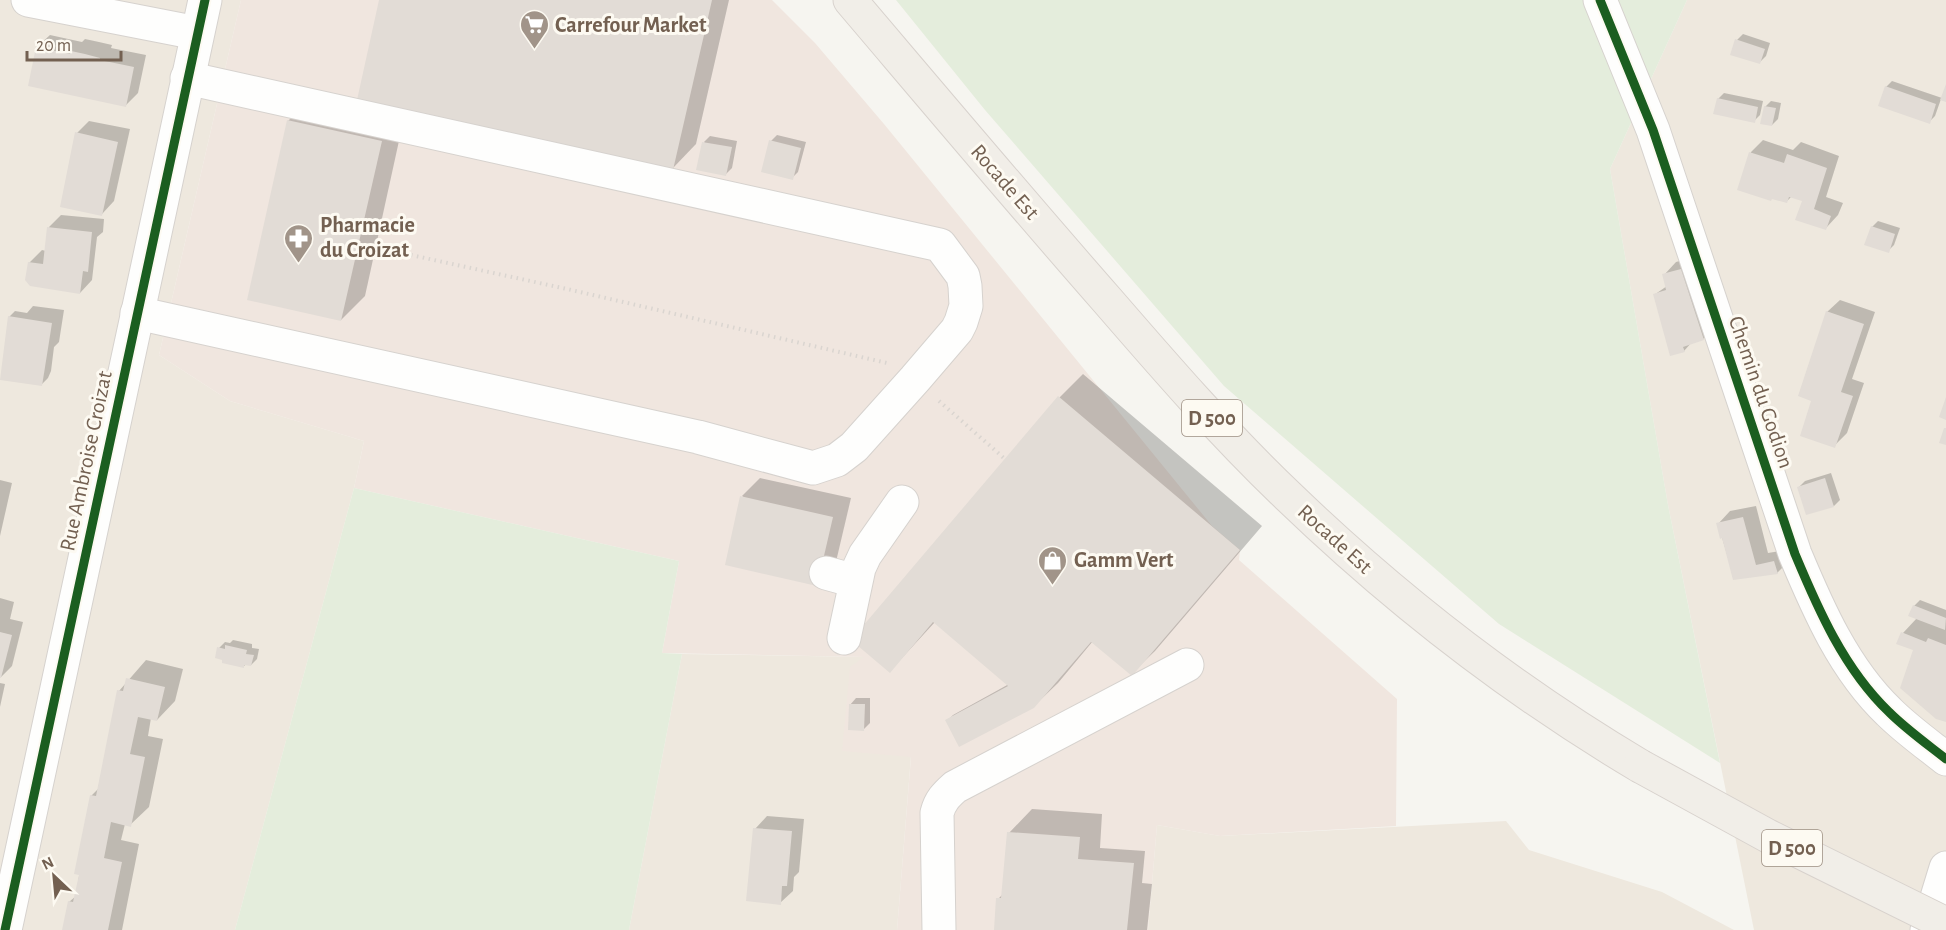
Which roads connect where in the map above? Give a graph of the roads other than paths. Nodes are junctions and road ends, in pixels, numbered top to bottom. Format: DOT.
graph roads {
  1 [pos="28,0"];
  2 [pos="205,0"];
  3 [pos="849,0"];
  4 [pos="1600,0"];
  5 [pos="198,33"];
  6 [pos="187,78"];
  7 [pos="137,313"];
  8 [pos="902,502"];
  9 [pos="844,638"];
  10 [pos="1187,665"];
  11 [pos="1946,759"];
  12 [pos="1946,868"];
  13 [pos="1946,924"];
  14 [pos="5,930"];
  15 [pos="939,930"];
  16 [pos="1927,930"];
  1 -- 5 [label="street"];
  2 -- 5 [label="street, Rue Ambroise Croizat"];
  3 -- 13 [label="main road, Rocade Est / D 500, bridge"];
  4 -- 11 [label="street, Chemin du Godion"];
  5 -- 6 [label="street, Rue Ambroise Croizat"];
  6 -- 7 [label="street, Rue Ambroise Croizat"];
  6 -- 7 [label="street"];
  7 -- 14 [label="street, Rue Ambroise Croizat"];
  8 -- 9 [label="street"];
  10 -- 15 [label="street"];
  12 -- 16 [label="street"];
}
